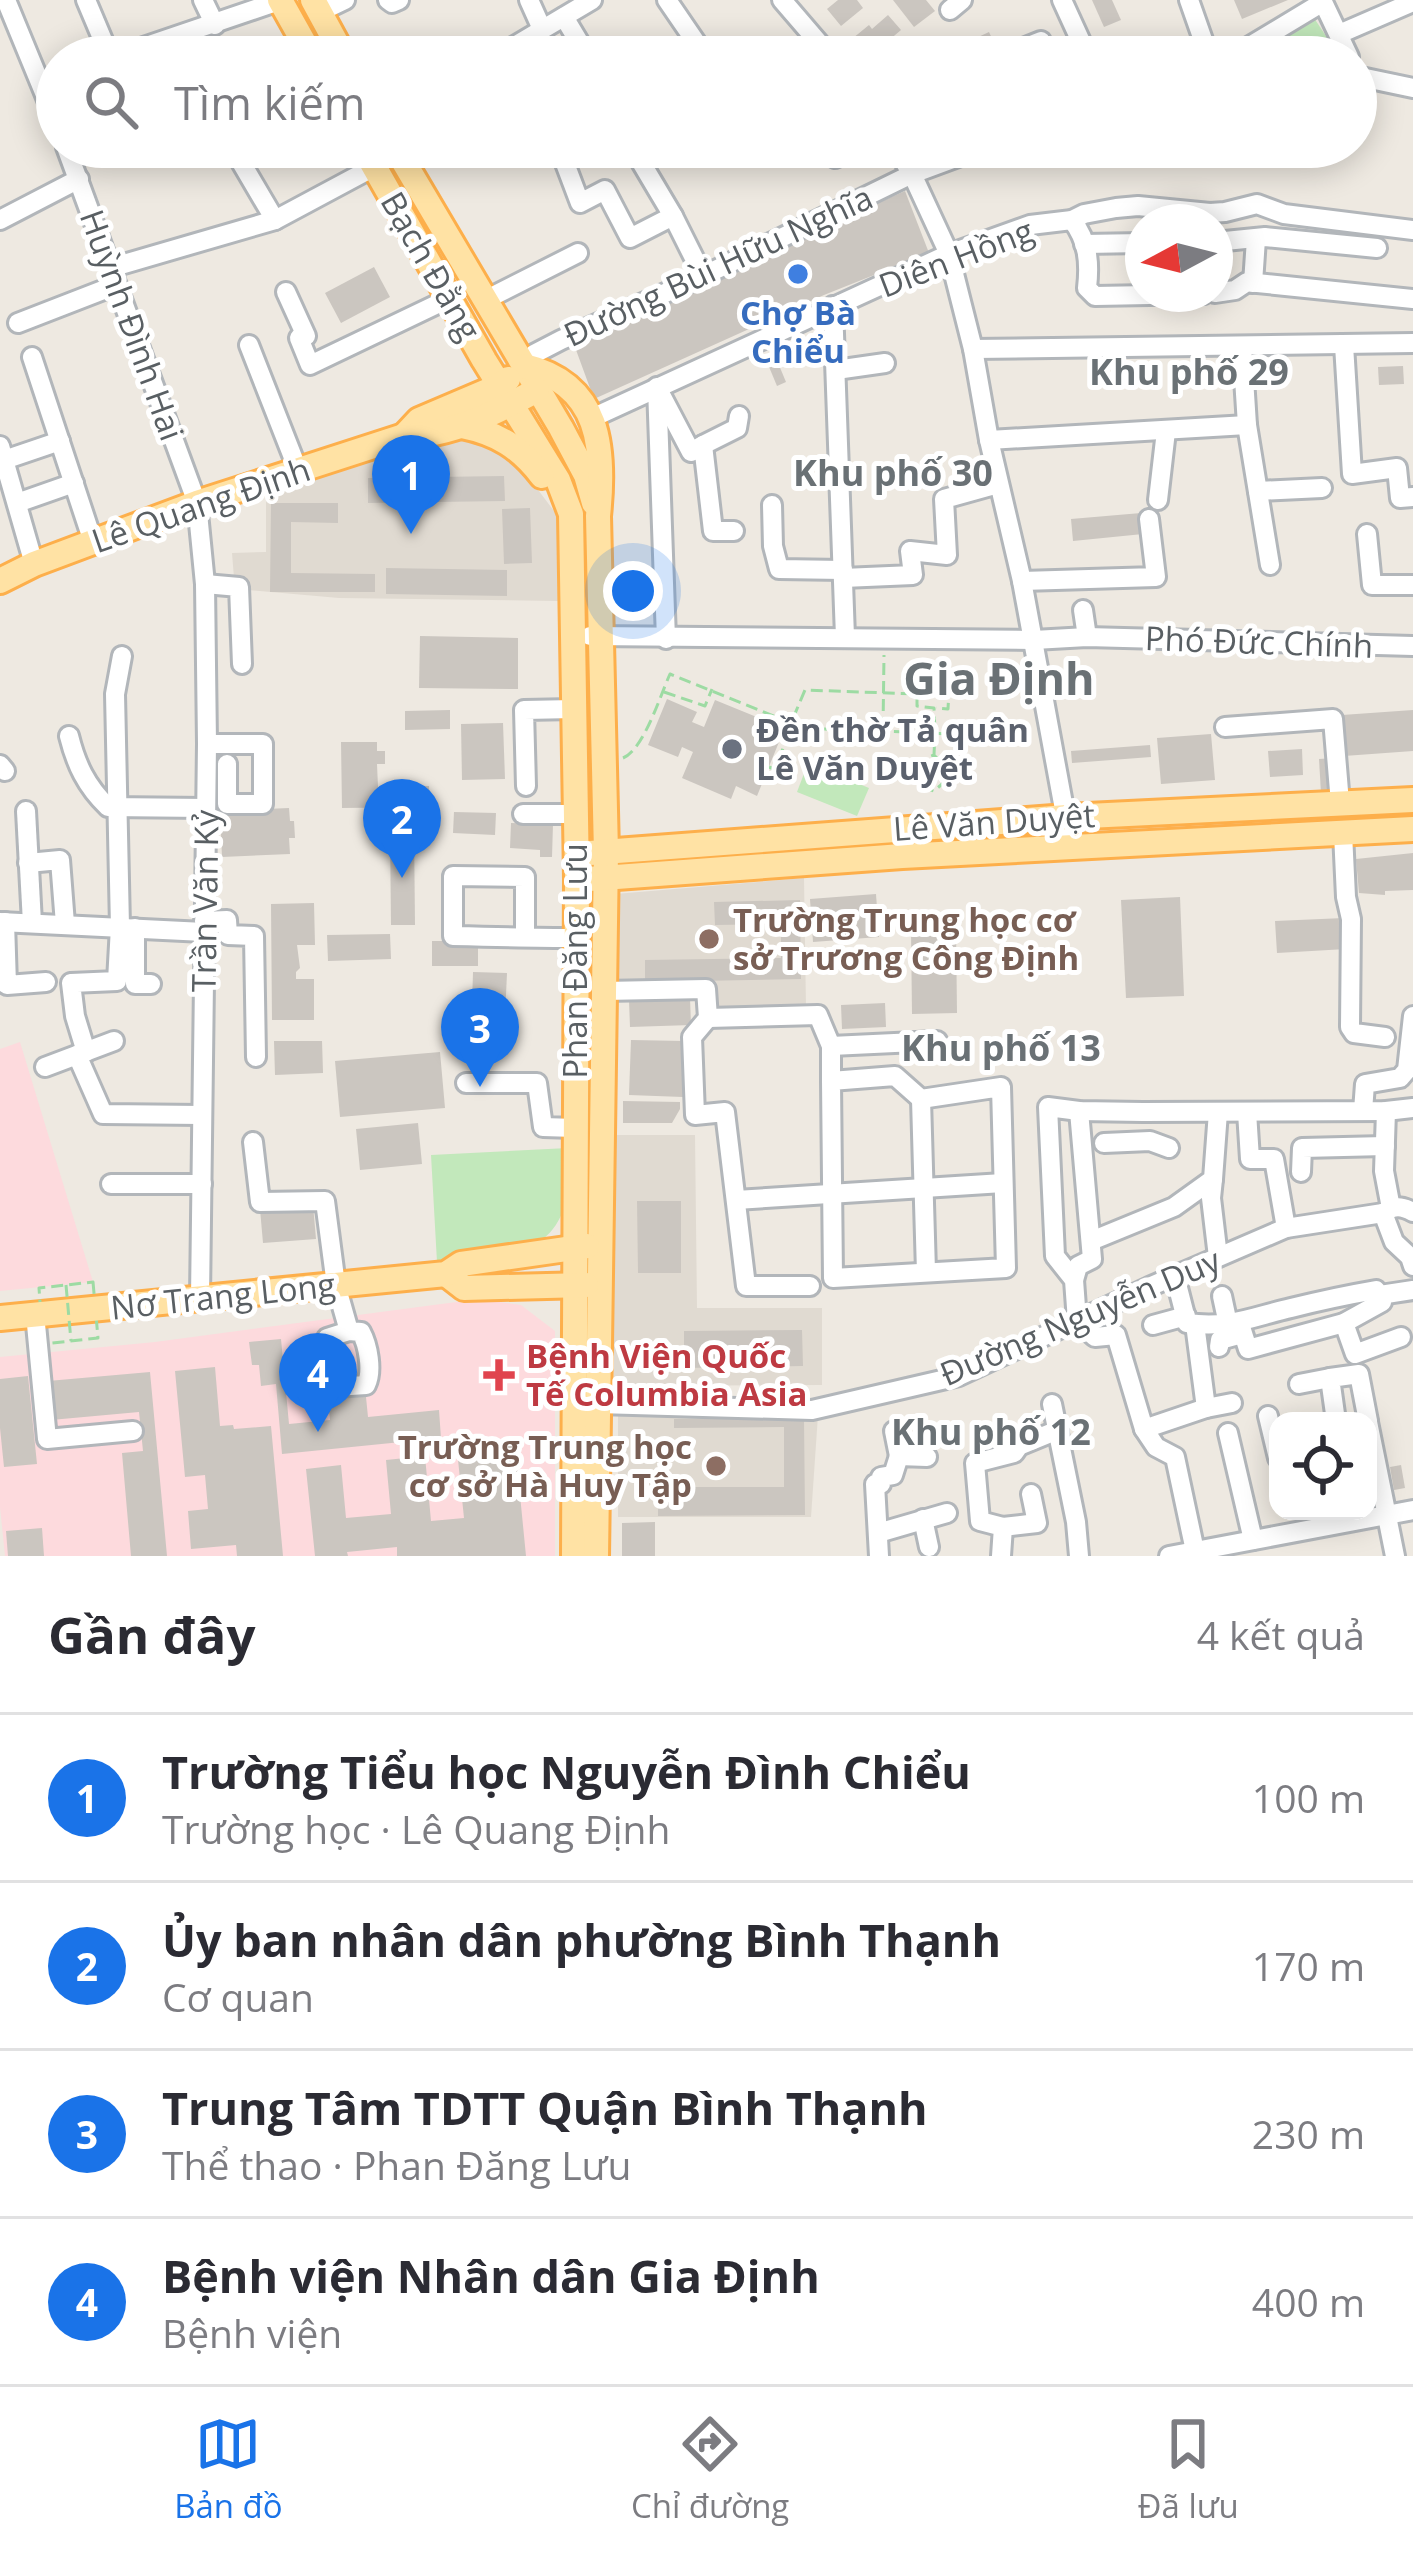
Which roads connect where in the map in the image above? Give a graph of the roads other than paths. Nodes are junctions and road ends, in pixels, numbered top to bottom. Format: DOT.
graph roads {
  1 [pos="5,0"];
  2 [pos="86,0"];
  3 [pos="203,0"];
  4 [pos="281,0"];
  5 [pos="345,0"];
  6 [pos="388,0"];
  7 [pos="399,0"];
  8 [pos="529,0"];
  9 [pos="592,0"];
  10 [pos="667,0"];
  11 [pos="782,0"];
  12 [pos="1062,0"];
  13 [pos="1189,0"];
  14 [pos="1323,1"];
  15 [pos="1413,2"];
  16 [pos="316,6"];
  17 [pos="564,17"];
  18 [pos="214,25"];
  19 [pos="542,28"];
  20 [pos="1339,34"];
  21 [pos="102,36"];
  22 [pos="179,36"];
  23 [pos="301,36"];
  24 [pos="332,36"];
  25 [pos="529,36"];
  26 [pos="575,36"];
  27 [pos="691,36"];
  28 [pos="813,36"];
  29 [pos="1078,36"];
  30 [pos="1202,36"];
  31 [pos="1268,36"];
  32 [pos="36,57"];
  33 [pos="1377,79"];
  34 [pos="1413,88"];
  35 [pos="75,168"];
  36 [pos="244,168"];
  37 [pos="353,168"];
  38 [pos="375,168"];
  39 [pos="407,168"];
  40 [pos="567,168"];
  41 [pos="644,168"];
  42 [pos="908,168"];
  43 [pos="928,168"];
  44 [pos="912,174"];
  45 [pos="79,179"];
  46 [pos="673,216"];
  47 [pos="0,220"];
  48 [pos="275,220"];
  49 [pos="1072,220"];
  50 [pos="1413,230"];
  51 [pos="1256,238"];
  52 [pos="1233,240"];
  53 [pos="1125,243"];
  54 [pos="1084,244"];
  55 [pos="1377,248"];
  56 [pos="578,253"];
  57 [pos="950,254"];
  58 [pos="703,276"];
  59 [pos="113,277"];
  60 [pos="1253,283"];
  61 [pos="1233,290"];
  62 [pos="286,292"];
  63 [pos="1125,295"];
  64 [pos="450,298"];
  65 [pos="1413,299"];
  66 [pos="485,300"];
  67 [pos="833,306"];
  68 [pos="18,323"];
  69 [pos="1413,343"];
  70 [pos="250,345"];
  71 [pos="1344,345"];
  72 [pos="1242,347"];
  73 [pos="973,349"];
  74 [pos="32,357"];
  75 [pos="886,363"];
  76 [pos="524,366"];
  77 [pos="836,370"];
  78 [pos="657,387"];
  79 [pos="537,390"];
  80 [pos="505,395"];
  81 [pos="739,416"];
  82 [pos="592,418"];
  83 [pos="460,425"];
  84 [pos="1247,425"];
  85 [pos="1166,431"];
  86 [pos="404,436"];
  87 [pos="989,440"];
  88 [pos="60,441"];
  89 [pos="703,445"];
  90 [pos="2,453"];
  91 [pos="298,470"];
  92 [pos="74,483"];
  93 [pos="998,484"];
  94 [pos="1322,488"];
  95 [pos="1258,491"];
  96 [pos="1413,497"];
  97 [pos="1158,500"];
  98 [pos="17,503"];
  99 [pos="197,503"];
  100 [pos="772,505"];
  101 [pos="571,514"];
  102 [pos="598,516"];
  103 [pos="1149,519"];
  104 [pos="734,531"];
  105 [pos="1367,534"];
  106 [pos="94,542"];
  107 [pos="34,564"];
  108 [pos="1270,565"];
  109 [pos="843,574"];
  110 [pos="0,581"];
  111 [pos="1022,581"];
  112 [pos="205,584"];
  113 [pos="1413,585"];
  114 [pos="1083,610"];
  115 [pos="573,636"];
  116 [pos="602,636"];
  117 [pos="845,637"];
  118 [pos="1087,638"];
  119 [pos="666,639"];
  120 [pos="1034,640"];
  121 [pos="1413,646"];
  122 [pos="122,656"];
  123 [pos="242,664"];
  124 [pos="574,709"];
  125 [pos="1226,727"];
  126 [pos="68,736"];
  127 [pos="207,744"];
  128 [pos="227,764"];
  129 [pos="526,786"];
  130 [pos="1413,800"];
  131 [pos="1340,803"];
  132 [pos="206,808"];
  133 [pos="117,809"];
  134 [pos="26,811"];
  135 [pos="523,814"];
  136 [pos="575,814"];
  137 [pos="1067,817"];
  138 [pos="922,827"];
  139 [pos="1413,829"];
  140 [pos="1343,833"];
  141 [pos="1071,847"];
  142 [pos="607,852"];
  143 [pos="924,855"];
  144 [pos="28,863"];
  145 [pos="576,866"];
  146 [pos="605,878"];
  147 [pos="2,922"];
  148 [pos="32,923"];
  149 [pos="65,924"];
  150 [pos="204,926"];
  151 [pos="128,927"];
  152 [pos="525,937"];
  153 [pos="576,938"];
  154 [pos="46,982"];
  155 [pos="151,983"];
  156 [pos="604,991"];
  157 [pos="1413,1016"];
  158 [pos="708,1018"];
  159 [pos="1385,1036"];
  160 [pos="937,1040"];
  161 [pos="113,1042"];
  162 [pos="831,1046"];
  163 [pos="81,1053"];
  164 [pos="256,1057"];
  165 [pos="45,1067"];
  166 [pos="1410,1070"];
  167 [pos="831,1081"];
  168 [pos="466,1083"];
  169 [pos="921,1099"];
  170 [pos="1413,1108"];
  171 [pos="1078,1111"];
  172 [pos="1364,1111"];
  173 [pos="1386,1111"];
  174 [pos="1120,1112"];
  175 [pos="1218,1112"];
  176 [pos="1247,1112"];
  177 [pos="202,1115"];
  178 [pos="575,1128"];
  179 [pos="254,1142"];
  180 [pos="1385,1146"];
  181 [pos="1169,1148"];
  182 [pos="1301,1172"];
  183 [pos="1213,1179"];
  184 [pos="1003,1183"];
  185 [pos="111,1184"];
  186 [pos="202,1184"];
  187 [pos="925,1189"];
  188 [pos="832,1195"];
  189 [pos="736,1199"];
  190 [pos="1387,1210"];
  191 [pos="1413,1212"];
  192 [pos="1286,1228"];
  193 [pos="1091,1241"];
  194 [pos="601,1244"];
  195 [pos="573,1248"];
  196 [pos="1218,1258"];
  197 [pos="1413,1266"];
  198 [pos="926,1273"];
  199 [pos="446,1274"];
  200 [pos="1174,1276"];
  201 [pos="1074,1280"];
  202 [pos="336,1285"];
  203 [pos="600,1285"];
  204 [pos="574,1286"];
  205 [pos="810,1286"];
  206 [pos="1413,1290"];
  207 [pos="1380,1295"];
  208 [pos="1222,1296"];
  209 [pos="200,1298"];
  210 [pos="35,1314"];
  211 [pos="0,1318"];
  212 [pos="1190,1320"];
  213 [pos="1077,1321"];
  214 [pos="1344,1323"];
  215 [pos="1153,1325"];
  216 [pos="1237,1328"];
  217 [pos="349,1331"];
  218 [pos="1401,1337"];
  219 [pos="1220,1347"];
  220 [pos="1355,1354"];
  221 [pos="1359,1374"];
  222 [pos="1330,1378"];
  223 [pos="1299,1384"];
  224 [pos="1232,1403"];
  225 [pos="598,1404"];
  226 [pos="1052,1404"];
  227 [pos="1206,1408"];
  228 [pos="1335,1412"];
  229 [pos="1366,1412"];
  230 [pos="1268,1416"];
  231 [pos="1269,1420"];
  232 [pos="1144,1429"];
  233 [pos="1058,1430"];
  234 [pos="133,1431"];
  235 [pos="894,1431"];
  236 [pos="1228,1433"];
  237 [pos="899,1456"];
  238 [pos="927,1457"];
  239 [pos="586,1473"];
  240 [pos="1377,1478"];
  241 [pos="1031,1494"];
  242 [pos="1413,1510"];
  243 [pos="947,1513"];
  244 [pos="1389,1515"];
  245 [pos="923,1519"];
  246 [pos="1293,1520"];
  247 [pos="1003,1527"];
  248 [pos="1296,1532"];
  249 [pos="878,1533"];
  250 [pos="1265,1545"];
  251 [pos="929,1547"];
  252 [pos="1196,1551"];
  253 [pos="574,1556"];
  254 [pos="596,1556"];
  255 [pos="879,1556"];
  256 [pos="1001,1556"];
  257 [pos="1079,1556"];
  258 [pos="1169,1556"];
  259 [pos="1395,1556"];
  1 -- 32 [label="street"];
  2 -- 21 [label="street"];
  3 -- 18 [label="street"];
  4 -- 18 [label="street"];
  4 -- 23 [label="main road"];
  5 -- 16 [label="street"];
  6 -- 7 [label="street"];
  8 -- 19 [label="street"];
  9 -- 17 [label="street"];
  10 -- 27 [label="street"];
  11 -- 28 [label="street"];
  12 -- 29 [label="street"];
  13 -- 30 [label="street"];
  14 -- 20 [label="street"];
  14 -- 31 [label="street"];
  15 -- 20 [label="street"];
  16 -- 24 [label="main road"];
  17 -- 19 [label="street"];
  17 -- 26 [label="street"];
  18 -- 22 [label="street"];
  19 -- 25 [label="street"];
  33 -- 34 [label="street"];
  35 -- 45 [label="street, Huỳnh Đình Hai"];
  36 -- 48 [label="street"];
  37 -- 48 [label="street"];
  38 -- 64 [label="main road, Bạch Đằng"];
  39 -- 66 [label="main road, Bạch Đằng"];
  40 -- 46 [label="street"];
  41 -- 46 [label="street"];
  42 -- 44 [label="street"];
  43 -- 44 [label="street, Đường Bùi Hữu Nghĩa"];
  44 -- 57 [label="street"];
  44 -- 58 [label="street, Đường Bùi Hữu Nghĩa"];
  45 -- 47 [label="street"];
  45 -- 59 [label="street, Huỳnh Đình Hai"];
  46 -- 58 [label="street"];
  48 -- 59 [label="street"];
  49 -- 50 [label="street, Diên Hồng"];
  49 -- 54 [label="street"];
  49 -- 57 [label="street, Diên Hồng"];
  51 -- 52 [label="street"];
  51 -- 55 [label="street"];
  51 -- 60 [label="street"];
  53 -- 54 [label="street"];
  54 -- 63 [label="street"];
  56 -- 66 [label="street"];
  57 -- 67 [label="street, Diên Hồng"];
  57 -- 73 [label="street"];
  58 -- 76 [label="street, Đường Bùi Hữu Nghĩa"];
  59 -- 68 [label="street"];
  59 -- 99 [label="street, Huỳnh Đình Hai"];
  60 -- 61 [label="street"];
  60 -- 65 [label="street"];
  62 -- 64 [label="street"];
  64 -- 80 [label="main road, Bạch Đằng"];
  66 -- 76 [label="main road, Bạch Đằng"];
  67 -- 77 [label="street"];
  67 -- 78 [label="street, Diên Hồng"];
  69 -- 71 [label="street"];
  70 -- 91 [label="street"];
  71 -- 72 [label="street"];
  71 -- 96 [label="street"];
  72 -- 73 [label="street"];
  72 -- 84 [label="street"];
  73 -- 87 [label="street"];
  74 -- 88 [label="street"];
  75 -- 77 [label="street"];
  76 -- 79 [label="main road, Phan Đăng Lưu"];
  76 -- 80 [label="main road"];
  76 -- 82 [label="main road"];
  77 -- 109 [label="street"];
  78 -- 82 [label="street, Diên Hồng"];
  78 -- 89 [label="street"];
  78 -- 119 [label="street"];
  79 -- 80 [label="main road"];
  79 -- 102 [label="main road, Phan Đăng Lưu"];
  80 -- 83 [label="main road, Lê Quang Định"];
  80 -- 86 [label="main road, Lê Quang Định"];
  80 -- 101 [label="main road, Phan Đăng Lưu"];
  81 -- 89 [label="street"];
  82 -- 102 [label="main road, Phan Đăng Lưu"];
  83 -- 86 [label="main road, Lê Quang Định"];
  83 -- 101 [label="main road"];
  84 -- 85 [label="street"];
  84 -- 95 [label="street"];
  85 -- 87 [label="street"];
  85 -- 97 [label="street"];
  86 -- 91 [label="main road, Lê Quang Định"];
  87 -- 93 [label="street"];
  88 -- 90 [label="street"];
  88 -- 92 [label="street"];
  89 -- 104 [label="street"];
  90 -- 98 [label="street"];
  91 -- 99 [label="main road, Lê Quang Định"];
  92 -- 98 [label="street"];
  92 -- 106 [label="street"];
  93 -- 109 [label="street"];
  93 -- 111 [label="street"];
  94 -- 95 [label="street"];
  95 -- 108 [label="street"];
  98 -- 107 [label="street"];
  99 -- 106 [label="main road, Lê Quang Định"];
  99 -- 112 [label="street, Trần Văn Kỷ"];
  100 -- 109 [label="street"];
  101 -- 115 [label="main road, Phan Đăng Lưu"];
  102 -- 116 [label="main road, Phan Đăng Lưu"];
  103 -- 111 [label="street"];
  105 -- 113 [label="street"];
  106 -- 107 [label="main road, Lê Quang Định"];
  107 -- 110 [label="main road, Lê Quang Định"];
  109 -- 117 [label="street"];
  111 -- 120 [label="street"];
  112 -- 123 [label="street"];
  112 -- 127 [label="street, Trần Văn Kỷ"];
  114 -- 118 [label="street"];
  115 -- 116 [label="street, Phó Đức Chính"];
  115 -- 124 [label="main road, Phan Đăng Lưu"];
  116 -- 119 [label="street, Phó Đức Chính"];
  116 -- 142 [label="main road, Phan Đăng Lưu"];
  117 -- 119 [label="street, Phó Đức Chính"];
  117 -- 120 [label="street, Phó Đức Chính"];
  118 -- 120 [label="street, Phó Đức Chính"];
  118 -- 121 [label="street, Phó Đức Chính"];
  120 -- 137 [label="street"];
  122 -- 133 [label="street"];
  124 -- 129 [label="street"];
  124 -- 136 [label="main road, Phan Đăng Lưu"];
  125 -- 131 [label="street"];
  126 -- 133 [label="street"];
  127 -- 128 [label="street"];
  127 -- 132 [label="street, Trần Văn Kỷ"];
  130 -- 131 [label="main road, Lê Văn Duyệt"];
  131 -- 137 [label="main road, Lê Văn Duyệt"];
  132 -- 133 [label="street"];
  132 -- 150 [label="street, Trần Văn Kỷ"];
  133 -- 151 [label="street"];
  134 -- 144 [label="street"];
  135 -- 136 [label="street"];
  136 -- 145 [label="main road, Phan Đăng Lưu"];
  137 -- 138 [label="main road, Lê Văn Duyệt"];
  137 -- 141 [label="street"];
  138 -- 142 [label="main road, Lê Văn Duyệt"];
  138 -- 143 [label="main road"];
  139 -- 140 [label="main road, Lê Văn Duyệt"];
  140 -- 141 [label="main road, Lê Văn Duyệt"];
  140 -- 159 [label="street"];
  141 -- 143 [label="main road, Lê Văn Duyệt"];
  142 -- 145 [label="main road, Lê Văn Duyệt"];
  142 -- 146 [label="main road, Phan Đăng Lưu"];
  143 -- 146 [label="main road, Lê Văn Duyệt"];
  144 -- 148 [label="street"];
  144 -- 149 [label="street"];
  145 -- 146 [label="main road, Lê Văn Duyệt"];
  145 -- 153 [label="main road, Phan Đăng Lưu"];
  146 -- 156 [label="main road, Phan Đăng Lưu"];
  147 -- 148 [label="street"];
  147 -- 154 [label="street"];
  148 -- 149 [label="street"];
  149 -- 151 [label="street"];
  150 -- 151 [label="street"];
  150 -- 164 [label="street"];
  150 -- 177 [label="street, Trần Văn Kỷ"];
  151 -- 155 [label="street"];
  151 -- 163 [label="street"];
  152 -- 152 [label="street"];
  152 -- 153 [label="street"];
  153 -- 178 [label="main road, Phan Đăng Lưu"];
  156 -- 158 [label="street"];
  156 -- 194 [label="main road, Phan Đăng Lưu"];
  157 -- 166 [label="street"];
  158 -- 162 [label="street"];
  158 -- 189 [label="street"];
  160 -- 162 [label="street"];
  161 -- 163 [label="street"];
  162 -- 167 [label="street"];
  163 -- 165 [label="street"];
  163 -- 177 [label="street"];
  166 -- 172 [label="street"];
  167 -- 169 [label="street"];
  167 -- 188 [label="street"];
  168 -- 178 [label="street"];
  169 -- 184 [label="street"];
  169 -- 187 [label="street"];
  170 -- 173 [label="street"];
  171 -- 174 [label="street"];
  171 -- 193 [label="street"];
  171 -- 201 [label="street"];
  172 -- 173 [label="street"];
  172 -- 176 [label="street"];
  173 -- 180 [label="street"];
  174 -- 175 [label="street"];
  174 -- 181 [label="street"];
  175 -- 176 [label="street"];
  175 -- 183 [label="street"];
  176 -- 192 [label="street"];
  177 -- 186 [label="street, Trần Văn Kỷ"];
  178 -- 195 [label="main road, Phan Đăng Lưu"];
  179 -- 202 [label="street"];
  180 -- 182 [label="street"];
  180 -- 190 [label="street"];
  183 -- 193 [label="street"];
  183 -- 196 [label="street"];
  184 -- 187 [label="street"];
  184 -- 198 [label="street"];
  185 -- 186 [label="street"];
  186 -- 209 [label="street, Trần Văn Kỷ"];
  187 -- 188 [label="street"];
  187 -- 198 [label="street"];
  188 -- 189 [label="street"];
  188 -- 198 [label="street"];
  189 -- 205 [label="street"];
  190 -- 191 [label="street, Đường Nguyễn Duy"];
  190 -- 192 [label="street, Đường Nguyễn Duy"];
  190 -- 197 [label="street"];
  192 -- 196 [label="street, Đường Nguyễn Duy"];
  193 -- 201 [label="street"];
  194 -- 195 [label="main road, Nơ Trang Long"];
  194 -- 203 [label="main road, Phan Đăng Lưu"];
  195 -- 199 [label="main road, Nơ Trang Long"];
  195 -- 204 [label="main road, Phan Đăng Lưu"];
  196 -- 200 [label="street, Đường Nguyễn Duy"];
  199 -- 202 [label="main road, Nơ Trang Long"];
  199 -- 204 [label="main road, Nơ Trang Long"];
  200 -- 212 [label="street"];
  200 -- 213 [label="street, Đường Nguyễn Duy"];
  201 -- 213 [label="street"];
  202 -- 209 [label="main road, Nơ Trang Long"];
  202 -- 217 [label="street"];
  203 -- 204 [label="main road, Nơ Trang Long"];
  203 -- 225 [label="main road, Phan Đăng Lưu"];
  204 -- 239 [label="main road, Phan Đăng Lưu"];
  206 -- 207 [label="street"];
  207 -- 214 [label="street"];
  207 -- 216 [label="street"];
  208 -- 216 [label="street"];
  209 -- 210 [label="main road, Nơ Trang Long"];
  210 -- 211 [label="main road, Nơ Trang Long"];
  210 -- 234 [label="street"];
  212 -- 215 [label="street"];
  212 -- 216 [label="street"];
  212 -- 227 [label="street"];
  213 -- 225 [label="street, Đường Nguyễn Duy"];
  213 -- 232 [label="street"];
  214 -- 216 [label="street"];
  214 -- 220 [label="street"];
  216 -- 219 [label="street"];
  218 -- 220 [label="street"];
  220 -- 221 [label="street"];
  221 -- 222 [label="street"];
  221 -- 229 [label="street"];
  222 -- 223 [label="street"];
  222 -- 228 [label="street"];
  224 -- 227 [label="street"];
  225 -- 239 [label="main road, Phan Đăng Lưu"];
  226 -- 233 [label="street"];
  227 -- 232 [label="street"];
  230 -- 231 [label="street"];
  232 -- 252 [label="street"];
  233 -- 247 [label="street"];
  233 -- 257 [label="street"];
  235 -- 237 [label="street"];
  236 -- 250 [label="street"];
  237 -- 238 [label="street"];
  237 -- 249 [label="street"];
  239 -- 253 [label="main road, Phan Đăng Lưu"];
  239 -- 254 [label="main road, Phan Đăng Lưu"];
  240 -- 244 [label="street"];
  241 -- 247 [label="street"];
  242 -- 244 [label="street"];
  243 -- 245 [label="street"];
  244 -- 248 [label="street"];
  244 -- 259 [label="street"];
  245 -- 249 [label="street"];
  245 -- 251 [label="street"];
  246 -- 248 [label="street"];
  247 -- 256 [label="street"];
  248 -- 250 [label="street"];
  249 -- 255 [label="street"];
  250 -- 252 [label="street"];
  252 -- 258 [label="street"];
}
